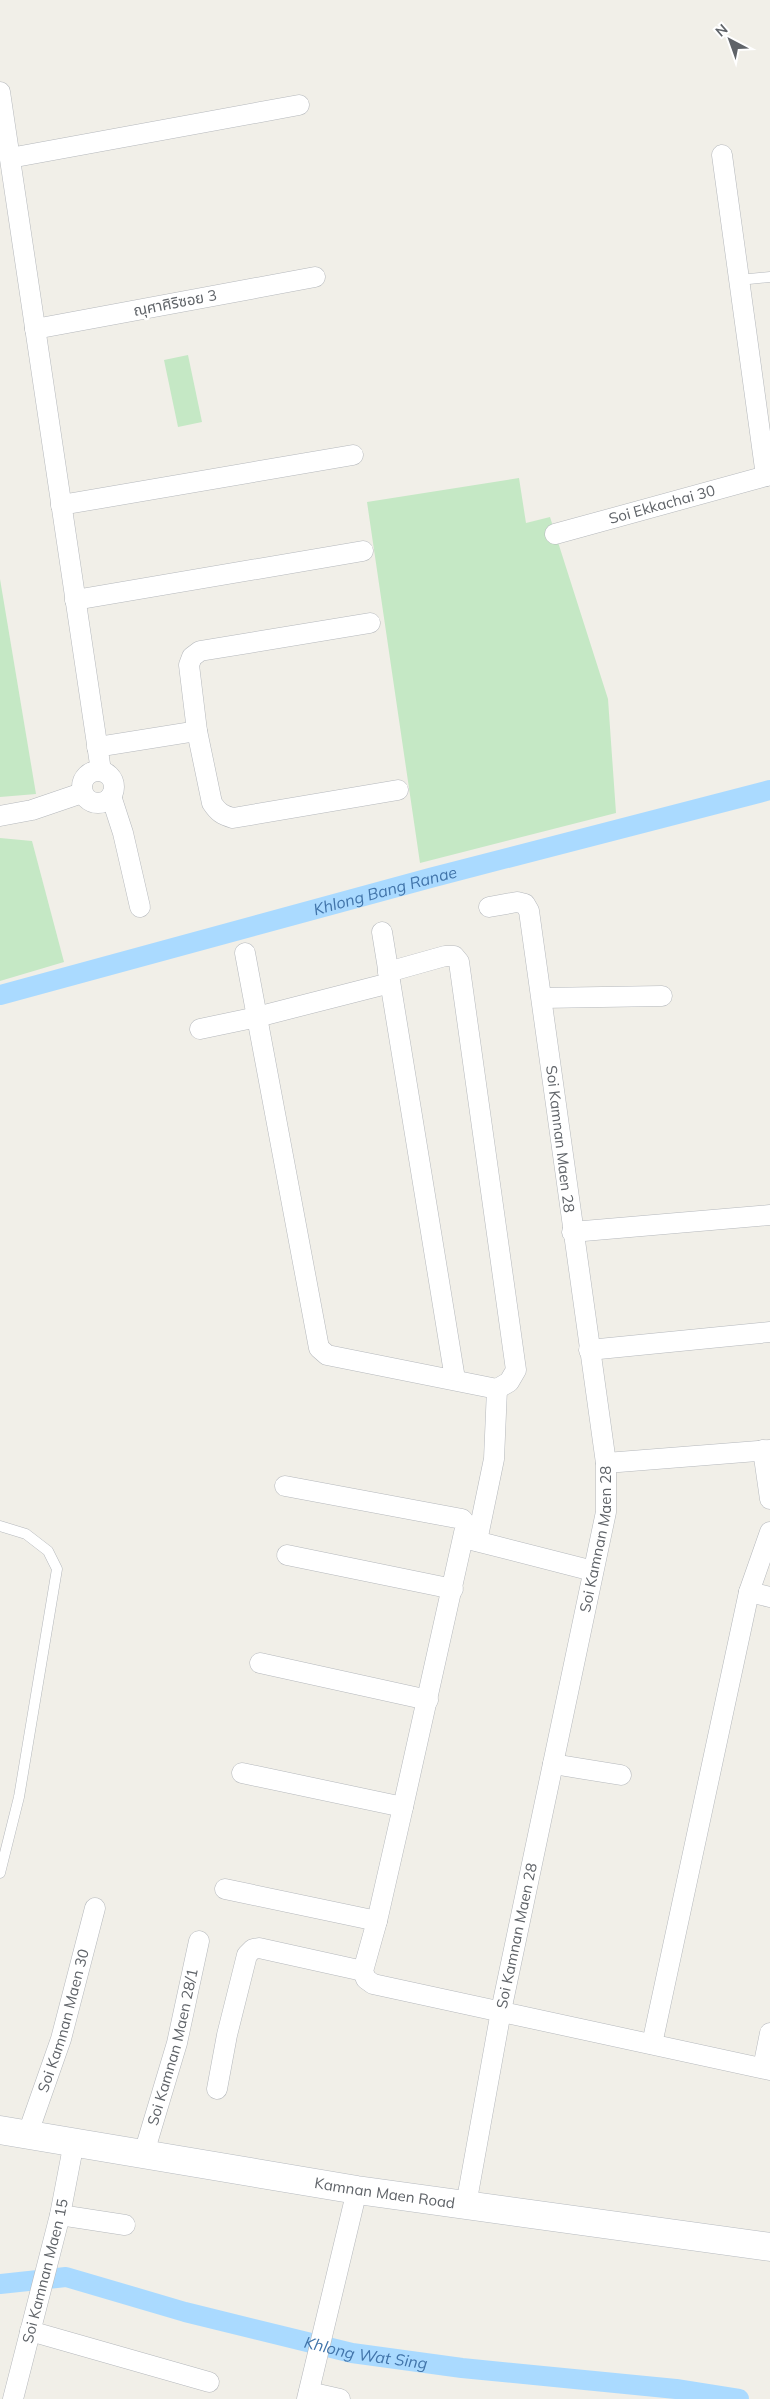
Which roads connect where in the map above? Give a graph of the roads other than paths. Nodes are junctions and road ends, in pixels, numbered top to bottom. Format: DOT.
graph roads {
  1 [pos="0,92"];
  2 [pos="300,105"];
  3 [pos="722,155"];
  4 [pos="10,158"];
  5 [pos="315,277"];
  6 [pos="770,277"];
  7 [pos="739,280"];
  8 [pos="35,329"];
  9 [pos="353,455"];
  10 [pos="768,476"];
  11 [pos="61,505"];
  12 [pos="555,534"];
  13 [pos="363,551"];
  14 [pos="76,600"];
  15 [pos="370,623"];
  16 [pos="196,731"];
  17 [pos="97,747"];
  18 [pos="101,771"];
  19 [pos="398,790"];
  20 [pos="82,793"];
  21 [pos="111,796"];
  22 [pos="0,816"];
  23 [pos="140,907"];
  24 [pos="489,907"];
  25 [pos="382,932"];
  26 [pos="245,954"];
  27 [pos="389,977"];
  28 [pos="662,996"];
  29 [pos="542,998"];
  30 [pos="258,1017"];
  31 [pos="200,1029"];
  32 [pos="770,1215"];
  33 [pos="572,1232"];
  34 [pos="770,1332"];
  35 [pos="589,1350"];
  36 [pos="455,1379"];
  37 [pos="497,1388"];
  38 [pos="767,1450"];
  39 [pos="606,1463"];
  40 [pos="285,1486"];
  41 [pos="770,1498"];
  42 [pos="0,1526"];
  43 [pos="770,1532"];
  44 [pos="471,1540"];
  45 [pos="287,1555"];
  46 [pos="593,1571"];
  47 [pos="453,1589"];
  48 [pos="749,1592"];
  49 [pos="770,1597"];
  50 [pos="260,1662"];
  51 [pos="428,1700"];
  52 [pos="553,1764"];
  53 [pos="242,1772"];
  54 [pos="622,1775"];
  55 [pos="403,1807"];
  56 [pos="0,1873"];
  57 [pos="225,1889"];
  58 [pos="95,1908"];
  59 [pos="377,1921"];
  60 [pos="199,1941"];
  61 [pos="363,1971"];
  62 [pos="501,2011"];
  63 [pos="770,2033"];
  64 [pos="652,2044"];
  65 [pos="766,2069"];
  66 [pos="217,2089"];
  67 [pos="0,2130"];
  68 [pos="28,2133"];
  69 [pos="74,2142"];
  70 [pos="144,2153"];
  71 [pos="357,2190"];
  72 [pos="466,2205"];
  73 [pos="60,2215"];
  74 [pos="125,2225"];
  75 [pos="770,2246"];
  76 [pos="30,2330"];
  77 [pos="209,2382"];
  78 [pos="308,2396"];
  79 [pos="13,2399"];
  80 [pos="340,2399"];
  1 -- 4 [label="street"];
  2 -- 4 [label="street"];
  3 -- 7 [label="street"];
  4 -- 8 [label="street"];
  5 -- 8 [label="street, ณุศาศิริซอย 3"];
  6 -- 7 [label="lane"];
  7 -- 10 [label="street"];
  8 -- 11 [label="street"];
  9 -- 11 [label="street"];
  10 -- 12 [label="street, Soi Ekkachai 30"];
  11 -- 14 [label="street"];
  13 -- 14 [label="street"];
  14 -- 17 [label="street"];
  15 -- 16 [label="street"];
  16 -- 17 [label="street"];
  16 -- 19 [label="street"];
  17 -- 18 [label="street"];
  18 -- 20 [label="street"];
  18 -- 21 [label="street"];
  20 -- 21 [label="street"];
  20 -- 22 [label="street"];
  21 -- 23 [label="street"];
  24 -- 29 [label="street, Soi Kamnan Maen 28"];
  25 -- 27 [label="street"];
  26 -- 30 [label="street"];
  27 -- 30 [label="street"];
  27 -- 36 [label="street"];
  27 -- 37 [label="street"];
  28 -- 29 [label="street"];
  29 -- 33 [label="street, Soi Kamnan Maen 28"];
  30 -- 31 [label="street"];
  30 -- 36 [label="street"];
  32 -- 33 [label="street"];
  33 -- 35 [label="street, Soi Kamnan Maen 28"];
  34 -- 35 [label="street"];
  35 -- 39 [label="street, Soi Kamnan Maen 28"];
  36 -- 37 [label="street"];
  37 -- 44 [label="street"];
  38 -- 39 [label="street"];
  38 -- 41 [label="street"];
  39 -- 46 [label="street, Soi Kamnan Maen 28"];
  40 -- 44 [label="street"];
  42 -- 56 [label="lane"];
  43 -- 48 [label="street"];
  44 -- 46 [label="street"];
  44 -- 47 [label="street"];
  45 -- 47 [label="street"];
  46 -- 52 [label="street, Soi Kamnan Maen 28"];
  47 -- 51 [label="street"];
  48 -- 49 [label="street"];
  48 -- 64 [label="street"];
  50 -- 51 [label="street"];
  51 -- 55 [label="street"];
  52 -- 54 [label="street"];
  52 -- 62 [label="street, Soi Kamnan Maen 28"];
  53 -- 55 [label="street"];
  55 -- 59 [label="street"];
  57 -- 59 [label="street"];
  58 -- 68 [label="street, Soi Kamnan Maen 30"];
  59 -- 61 [label="street"];
  60 -- 70 [label="street, Soi Kamnan Maen 28/1"];
  61 -- 62 [label="street"];
  61 -- 66 [label="street"];
  62 -- 64 [label="street"];
  62 -- 72 [label="street, Soi Kamnan Maen 28"];
  63 -- 65 [label="street"];
  64 -- 65 [label="street"];
  67 -- 68 [label="street, Kamnan Maen Road"];
  68 -- 69 [label="street, Kamnan Maen Road"];
  69 -- 70 [label="street, Kamnan Maen Road"];
  69 -- 73 [label="street, Soi Kamnan Maen 15"];
  70 -- 71 [label="street, Kamnan Maen Road"];
  71 -- 72 [label="street, Kamnan Maen Road"];
  71 -- 78 [label="street"];
  72 -- 75 [label="street, Kamnan Maen Road"];
  73 -- 74 [label="street"];
  73 -- 76 [label="street, Soi Kamnan Maen 15"];
  76 -- 77 [label="street"];
  76 -- 79 [label="street, Soi Kamnan Maen 15"];
  78 -- 80 [label="street"];
}
